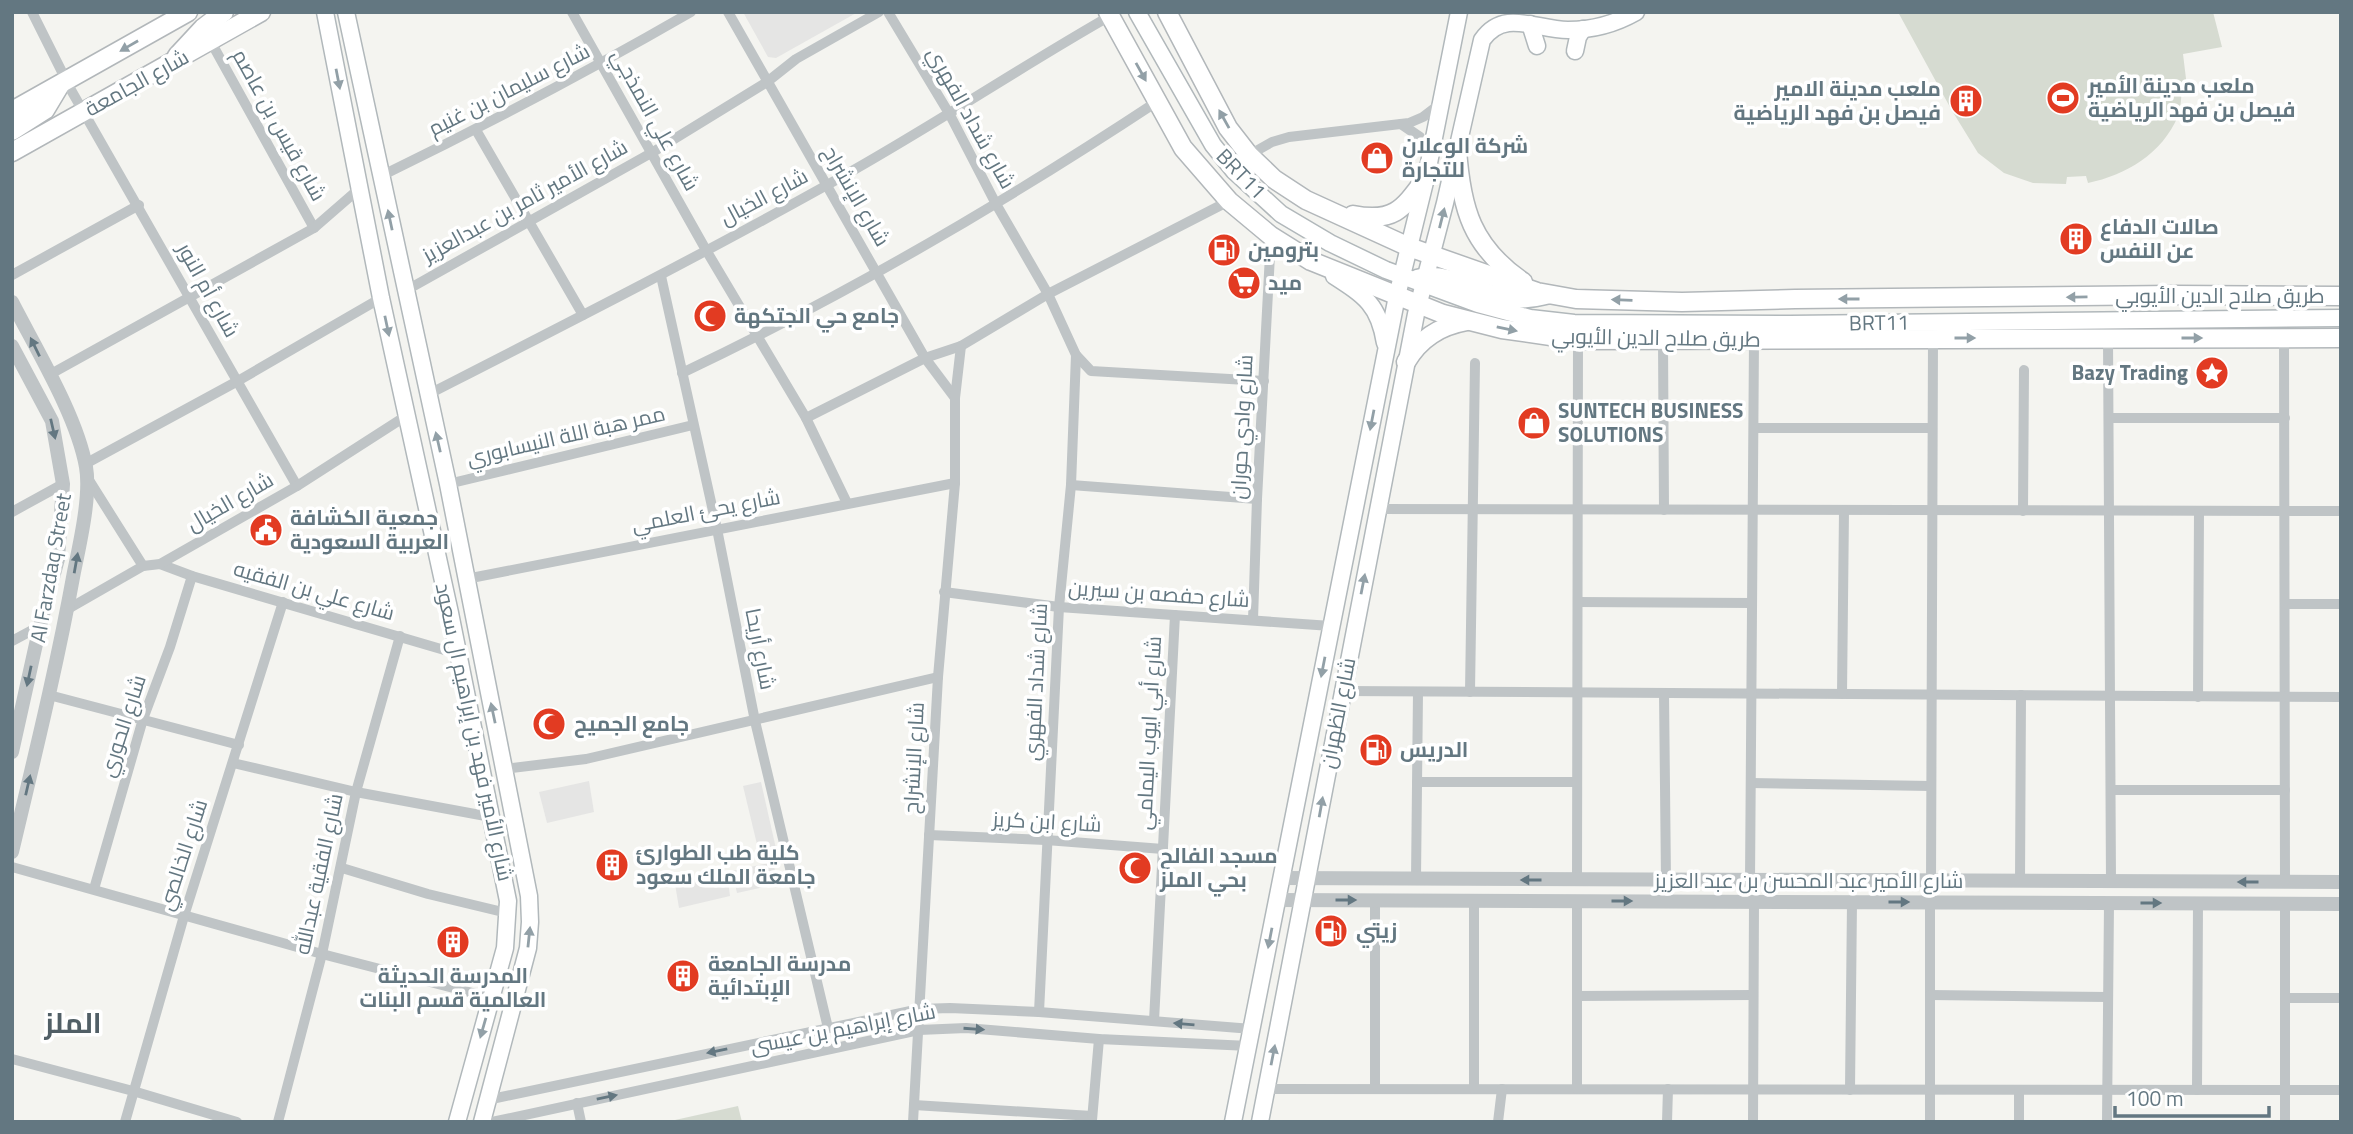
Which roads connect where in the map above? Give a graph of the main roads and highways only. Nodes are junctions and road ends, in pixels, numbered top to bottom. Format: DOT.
graph roads {
  1 [pos="188,12"];
  2 [pos="224,12"];
  3 [pos="261,12"];
  4 [pos="325,12"];
  5 [pos="346,12"];
  6 [pos="1137,12"];
  7 [pos="1167,12"];
  8 [pos="1459,12"];
  9 [pos="1636,12"];
  10 [pos="1109,14"];
  11 [pos="1530,24"];
  12 [pos="1583,29"];
  13 [pos="1536,46"];
  14 [pos="1575,51"];
  15 [pos="170,64"];
  16 [pos="63,83"];
  17 [pos="12,111"];
  18 [pos="12,131"];
  19 [pos="1457,149"];
  20 [pos="12,152"];
  21 [pos="1426,178"];
  22 [pos="1329,211"];
  23 [pos="1409,247"];
  24 [pos="1432,255"];
  25 [pos="1311,261"];
  26 [pos="1416,279"];
  27 [pos="1544,294"];
  28 [pos="1397,296"];
  29 [pos="2341,296"];
  30 [pos="1418,304"];
  31 [pos="2341,318"];
  32 [pos="1469,321"];
  33 [pos="2341,338"];
  34 [pos="1386,353"];
  35 [pos="1406,362"];
  36 [pos="457,1122"];
  37 [pos="482,1122"];
  38 [pos="1233,1122"];
  39 [pos="1260,1122"];
  1 -- 16 [label="main road, شارع الجامعة, one-way"];
  2 -- 15 [label="main road"];
  3 -- 15 [label="main road, شارع الجامعة"];
  4 -- 36 [label="main road, شارع الأمير فهد بن إبراهيم ال سعود, one-way"];
  37 -- 5 [label="main road, شارع الأمير فهد بن إبراهيم ال سعود, one-way"];
  6 -- 26 [label="main road, BRT11"];
  22 -- 7 [label="main road, طريق صلاح الدين الأيوبي, one-way"];
  8 -- 21 [label="main road"];
  9 -- 12 [label="main road"];
  10 -- 25 [label="main road, طريق صلاح الدين الأيوبي, one-way"];
  11 -- 12 [label="main road"];
  11 -- 13 [label="main road"];
  11 -- 19 [label="main road"];
  12 -- 14 [label="main road"];
  15 -- 20 [label="main road, شارع الجامعة"];
  16 -- 17 [label="main road, شارع الجامعة"];
  16 -- 18 [label="main road"];
  24 -- 19 [label="main road, one-way"];
  19 -- 27 [label="main road"];
  21 -- 22 [label="main road"];
  21 -- 23 [label="main road"];
  22 -- 23 [label="main road, طريق صلاح الدين الأيوبي"];
  23 -- 24 [label="main road, طريق صلاح الدين الأيوبي"];
  23 -- 26 [label="main road"];
  24 -- 26 [label="main road"];
  24 -- 27 [label="main road, طريق صلاح الدين الأيوبي"];
  25 -- 28 [label="main road, طريق صلاح الدين الأيوبي"];
  25 -- 34 [label="main road"];
  26 -- 27 [label="main road"];
  26 -- 28 [label="main road, شارع الظهران"];
  26 -- 30 [label="main road, شارع الظهران"];
  26 -- 31 [label="main road, BRT11"];
  29 -- 27 [label="main road, طريق صلاح الدين الأيوبي, one-way"];
  28 -- 30 [label="main road, طريق صلاح الدين الأيوبي"];
  28 -- 34 [label="main road, شارع الظهران"];
  30 -- 32 [label="main road, طريق صلاح الدين الأيوبي"];
  30 -- 35 [label="main road, شارع الظهران"];
  32 -- 33 [label="main road, طريق صلاح الدين الأيوبي, one-way"];
  32 -- 35 [label="main road"];
  34 -- 38 [label="main road, شارع الظهران, one-way"];
  39 -- 35 [label="main road, شارع الظهران, one-way"];
}
